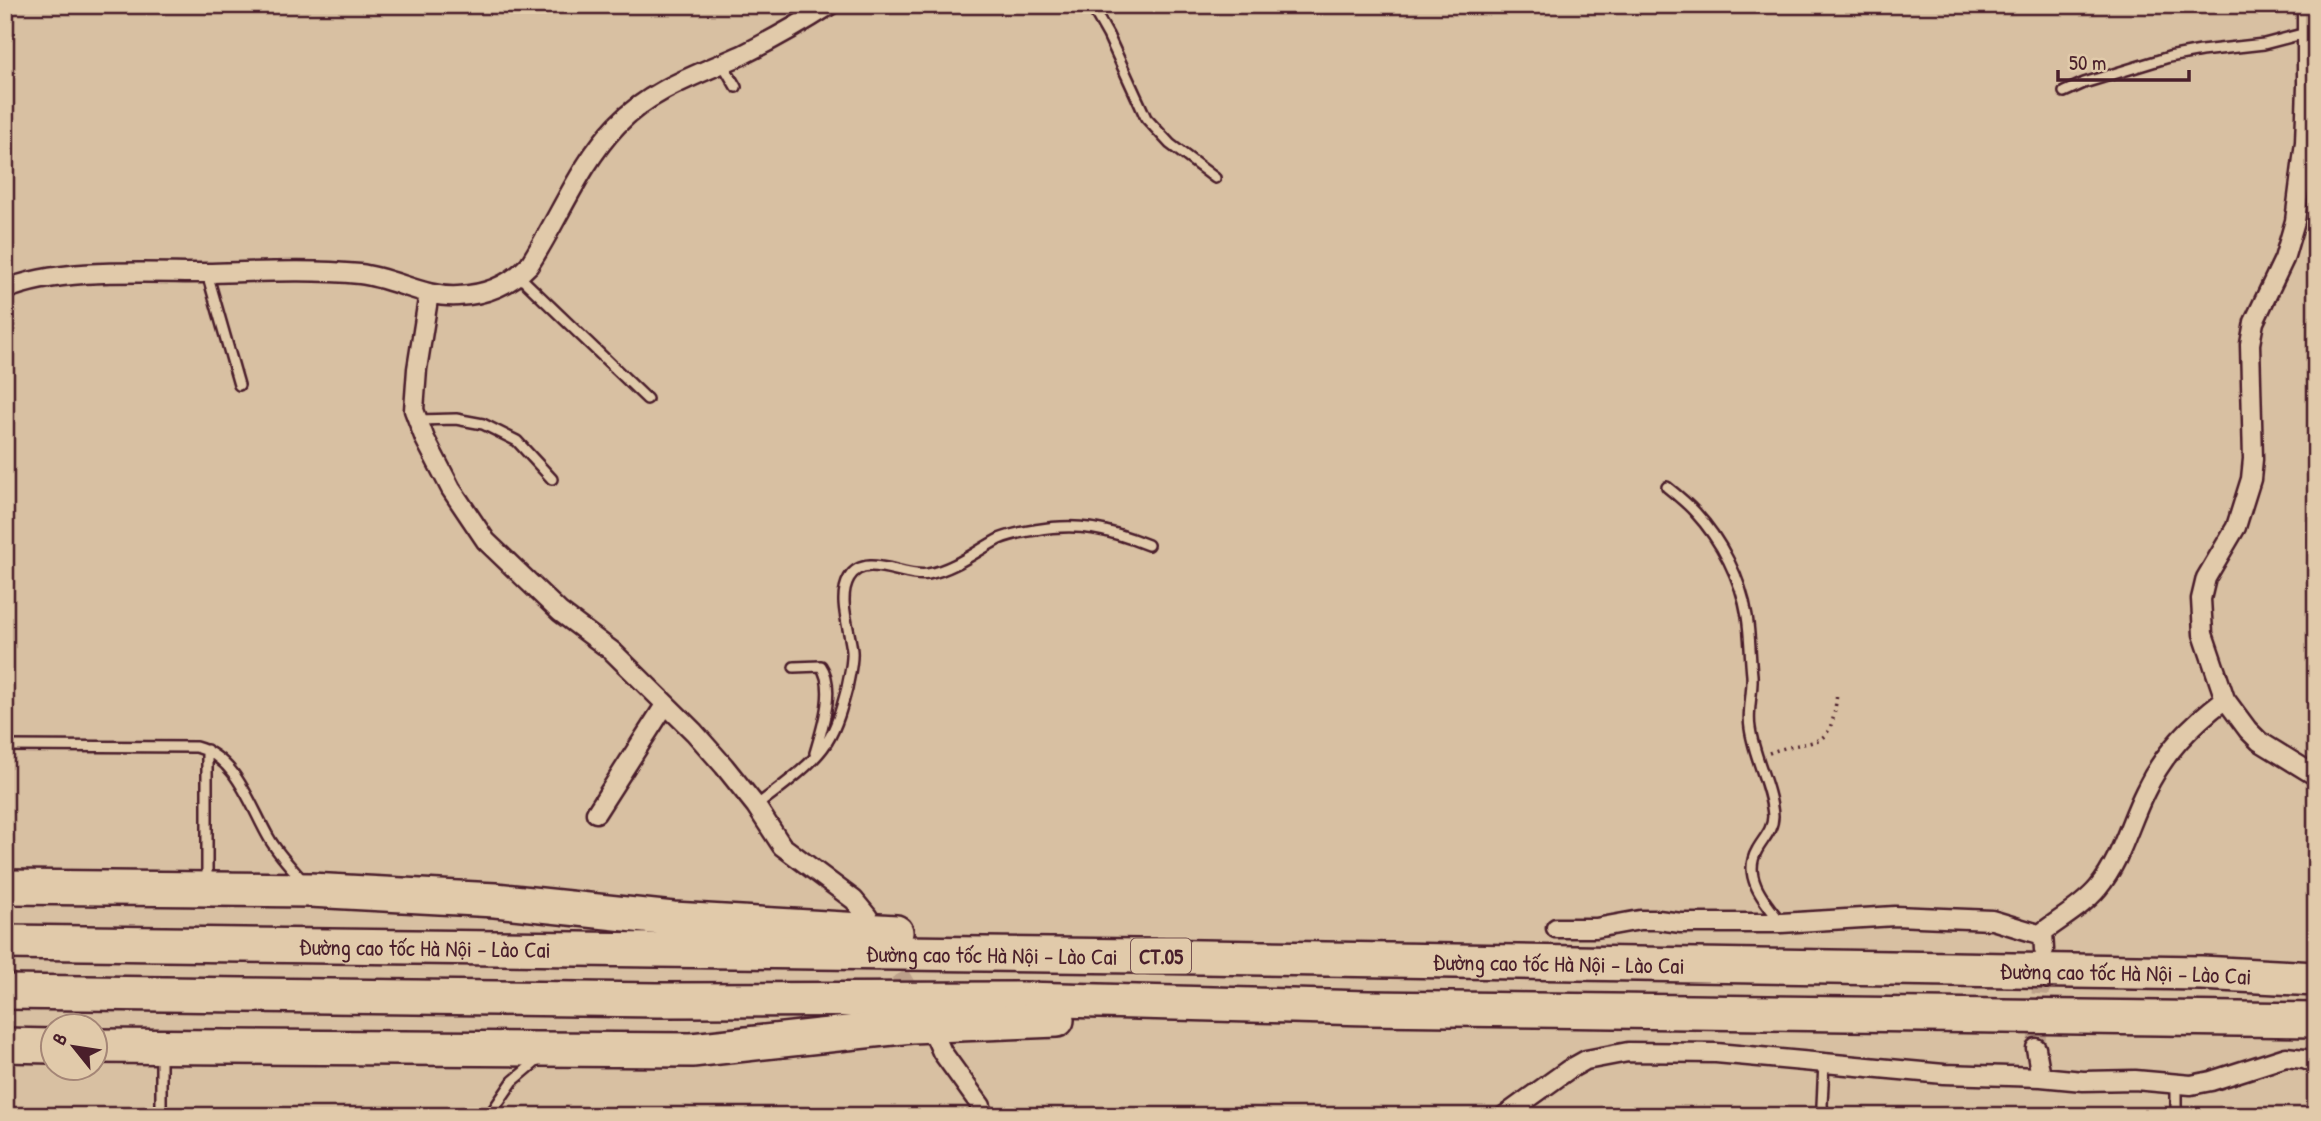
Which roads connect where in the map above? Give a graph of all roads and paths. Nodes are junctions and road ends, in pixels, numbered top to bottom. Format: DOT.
graph roads {
  1 [pos="830,5"];
  2 [pos="1091,5"];
  3 [pos="2307,5"];
  4 [pos="2309,30"];
  5 [pos="722,63"];
  6 [pos="736,87"];
  7 [pos="2064,92"];
  8 [pos="1215,178"];
  9 [pos="207,273"];
  10 [pos="519,276"];
  11 [pos="8,286"];
  12 [pos="429,293"];
  13 [pos="239,385"];
  14 [pos="647,399"];
  15 [pos="417,420"];
  16 [pos="552,479"];
  17 [pos="1667,487"];
  18 [pos="1148,545"];
  19 [pos="794,667"];
  20 [pos="1837,693"];
  21 [pos="2225,699"];
  22 [pos="665,705"];
  23 [pos="5,746"];
  24 [pos="206,750"];
  25 [pos="815,755"];
  26 [pos="1758,760"];
  27 [pos="2316,776"];
  28 [pos="756,806"];
  29 [pos="596,813"];
  30 [pos="5,887"];
  31 [pos="207,889"];
  32 [pos="310,890"];
  33 [pos="868,917"];
  34 [pos="1781,923"];
  35 [pos="1556,928"];
  36 [pos="5,942"];
  37 [pos="1139,956"];
  38 [pos="2316,979"];
  39 [pos="5,992"];
  40 [pos="1368,1008"];
  41 [pos="2316,1020"];
  42 [pos="935,1035"];
  43 [pos="5,1045"];
  44 [pos="38,1046"];
  45 [pos="108,1046"];
  46 [pos="161,1047"];
  47 [pos="2036,1048"];
  48 [pos="552,1051"];
  49 [pos="1824,1063"];
  50 [pos="2316,1064"];
  51 [pos="2041,1077"];
  52 [pos="2176,1083"];
  53 [pos="161,1116"];
  54 [pos="489,1116"];
  55 [pos="983,1116"];
  56 [pos="1504,1116"];
  57 [pos="1824,1116"];
  58 [pos="2178,1116"];
  1 -- 5 [label="street"];
  2 -- 8 [label="lane"];
  3 -- 4 [label="street"];
  4 -- 7 [label="lane"];
  4 -- 21 [label="street"];
  5 -- 6 [label="lane"];
  5 -- 10 [label="street"];
  9 -- 11 [label="street"];
  9 -- 12 [label="street"];
  9 -- 13 [label="lane"];
  10 -- 12 [label="street"];
  10 -- 14 [label="lane"];
  12 -- 15 [label="street"];
  15 -- 16 [label="lane"];
  15 -- 22 [label="street"];
  17 -- 26 [label="lane"];
  18 -- 25 [label="lane"];
  19 -- 25 [label="lane"];
  20 -- 26 [label="path"];
  21 -- 27 [label="street"];
  21 -- 34 [label="street"];
  22 -- 28 [label="street"];
  22 -- 29 [label="street"];
  23 -- 24 [label="lane"];
  24 -- 31 [label="lane"];
  24 -- 32 [label="lane"];
  25 -- 28 [label="lane"];
  26 -- 34 [label="lane"];
  28 -- 33 [label="street"];
  30 -- 31 [label="highway"];
  31 -- 32 [label="highway"];
  32 -- 37 [label="highway"];
  34 -- 35 [label="street"];
  36 -- 37 [label="highway, Đường cao tốc Hà Nội - Lào Cai / CT.05"];
  37 -- 38 [label="highway, Đường cao tốc Hà Nội - Lào Cai / CT.05"];
  39 -- 40 [label="highway, Đường cao tốc Hà Nội - Lào Cai / CT.05"];
  40 -- 41 [label="highway, Đường cao tốc Hà Nội - Lào Cai / CT.05"];
  40 -- 48 [label="highway"];
  42 -- 55 [label="street"];
  43 -- 44 [label="highway"];
  45 -- 46 [label="highway"];
  46 -- 48 [label="highway"];
  46 -- 53 [label="lane"];
  47 -- 51 [label="street"];
  48 -- 54 [label="lane"];
  49 -- 51 [label="street"];
  49 -- 56 [label="street"];
  49 -- 57 [label="lane"];
  50 -- 52 [label="street"];
  51 -- 52 [label="street"];
  52 -- 58 [label="lane"];
}
